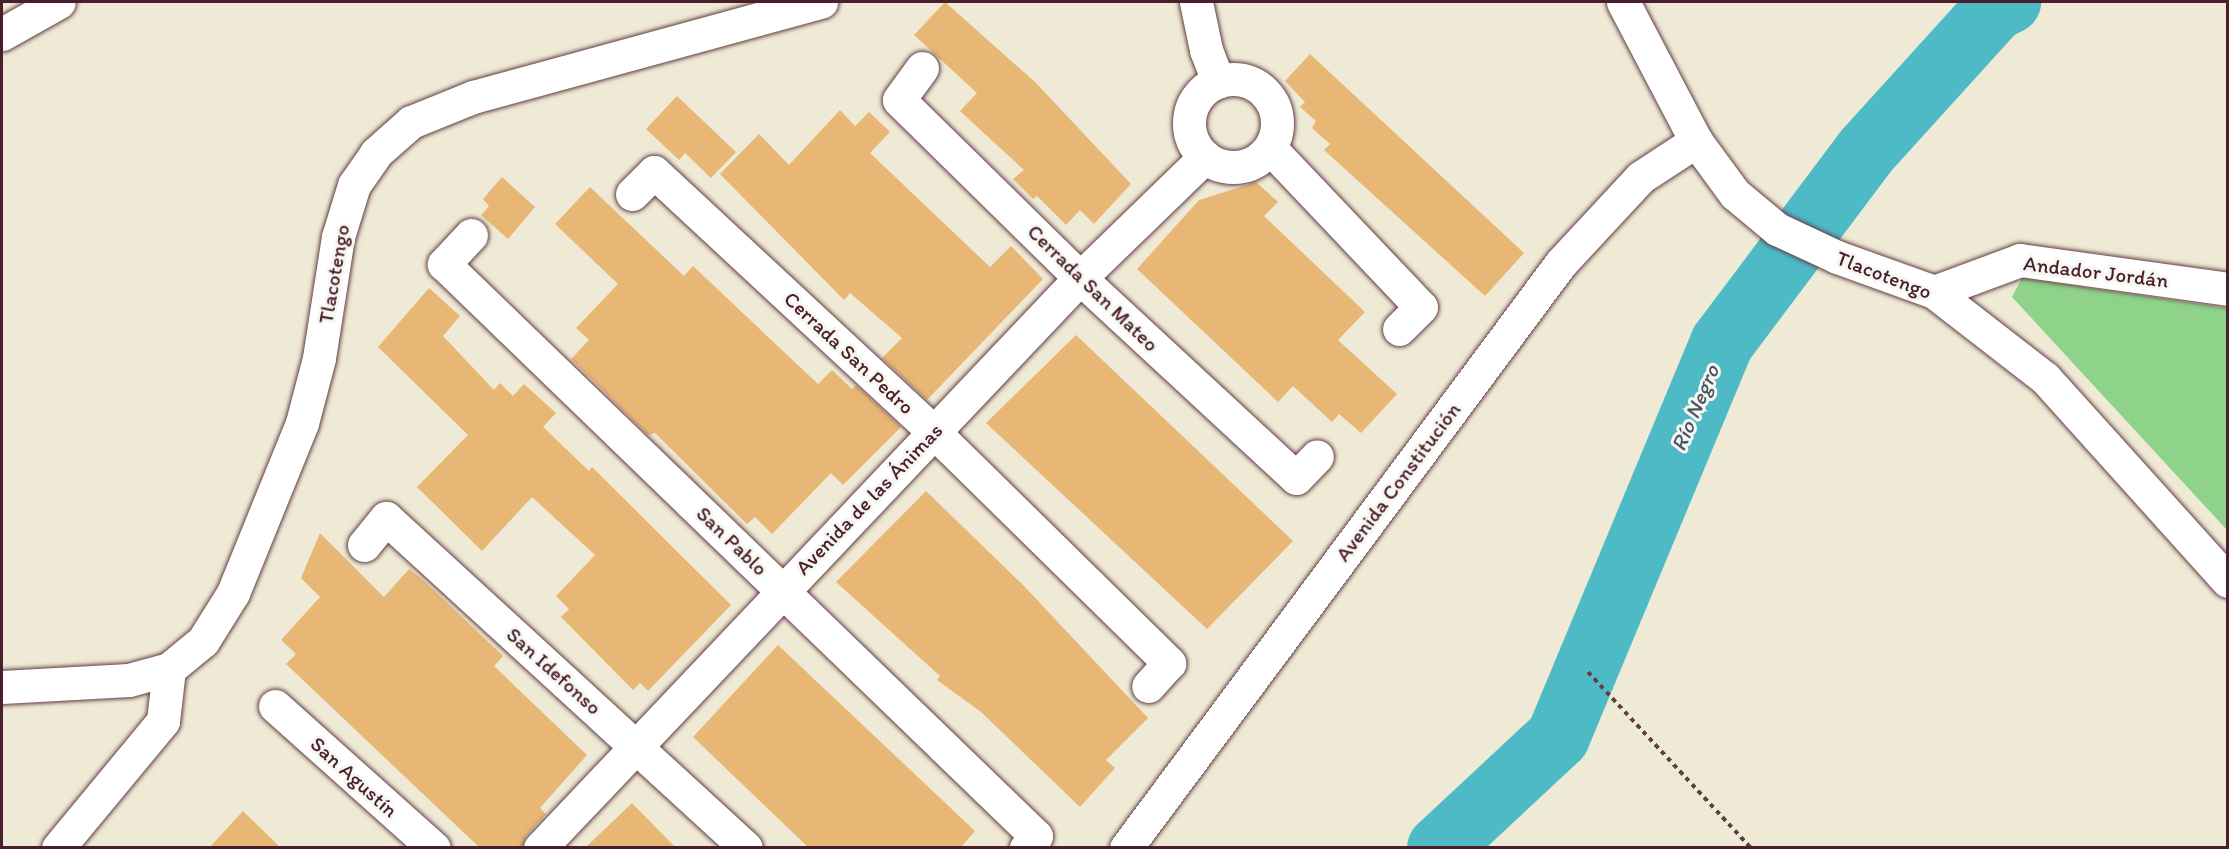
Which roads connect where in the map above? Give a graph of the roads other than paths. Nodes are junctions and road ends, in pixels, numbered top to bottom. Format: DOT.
graph roads {
  1 [pos="59,2"];
  2 [pos="821,2"];
  3 [pos="1196,2"];
  4 [pos="1623,2"];
  5 [pos="2,34"];
  6 [pos="922,68"];
  7 [pos="1218,82"];
  8 [pos="1696,141"];
  9 [pos="1270,148"];
  10 [pos="1205,157"];
  11 [pos="632,194"];
  12 [pos="471,235"];
  13 [pos="1080,278"];
  14 [pos="2228,289"];
  15 [pos="1934,292"];
  16 [pos="1400,329"];
  17 [pos="934,432"];
  18 [pos="1317,456"];
  19 [pos="364,545"];
  20 [pos="2228,581"];
  21 [pos="782,590"];
  22 [pos="170,669"];
  23 [pos="8,686"];
  24 [pos="1148,686"];
  25 [pos="275,706"];
  26 [pos="636,746"];
  27 [pos="58,848"];
  28 [pos="434,848"];
  29 [pos="540,848"];
  30 [pos="746,848"];
  31 [pos="1026,848"];
  32 [pos="1126,848"];
  1 -- 5 [label="street"];
  2 -- 22 [label="street, Tlacotengo"];
  3 -- 7 [label="street"];
  4 -- 8 [label="street, Tlacotengo"];
  6 -- 13 [label="street, Cerrada San Mateo"];
  7 -- 9 [label="street"];
  7 -- 10 [label="street"];
  8 -- 15 [label="street, Tlacotengo"];
  8 -- 32 [label="street, Avenida Constitución"];
  9 -- 10 [label="street"];
  9 -- 16 [label="street"];
  10 -- 13 [label="street, Avenida de las Ánimas"];
  11 -- 17 [label="street, Cerrada San Pedro"];
  12 -- 21 [label="street, San Pablo"];
  13 -- 17 [label="street, Avenida de las Ánimas"];
  13 -- 18 [label="street, Cerrada San Mateo"];
  14 -- 15 [label="street, Andador Jordán"];
  15 -- 20 [label="street, Tlacotengo"];
  17 -- 21 [label="street, Avenida de las Ánimas"];
  17 -- 24 [label="street, Cerrada San Pedro"];
  19 -- 26 [label="street, San Idefonso"];
  21 -- 26 [label="street, Avenida de las Ánimas"];
  21 -- 31 [label="street, San Pablo"];
  22 -- 23 [label="street, Tlacotengo"];
  22 -- 27 [label="street"];
  25 -- 28 [label="street, San Agustín"];
  26 -- 29 [label="street, Avenida de las Ánimas"];
  26 -- 30 [label="street, San Idefonso"];
}
